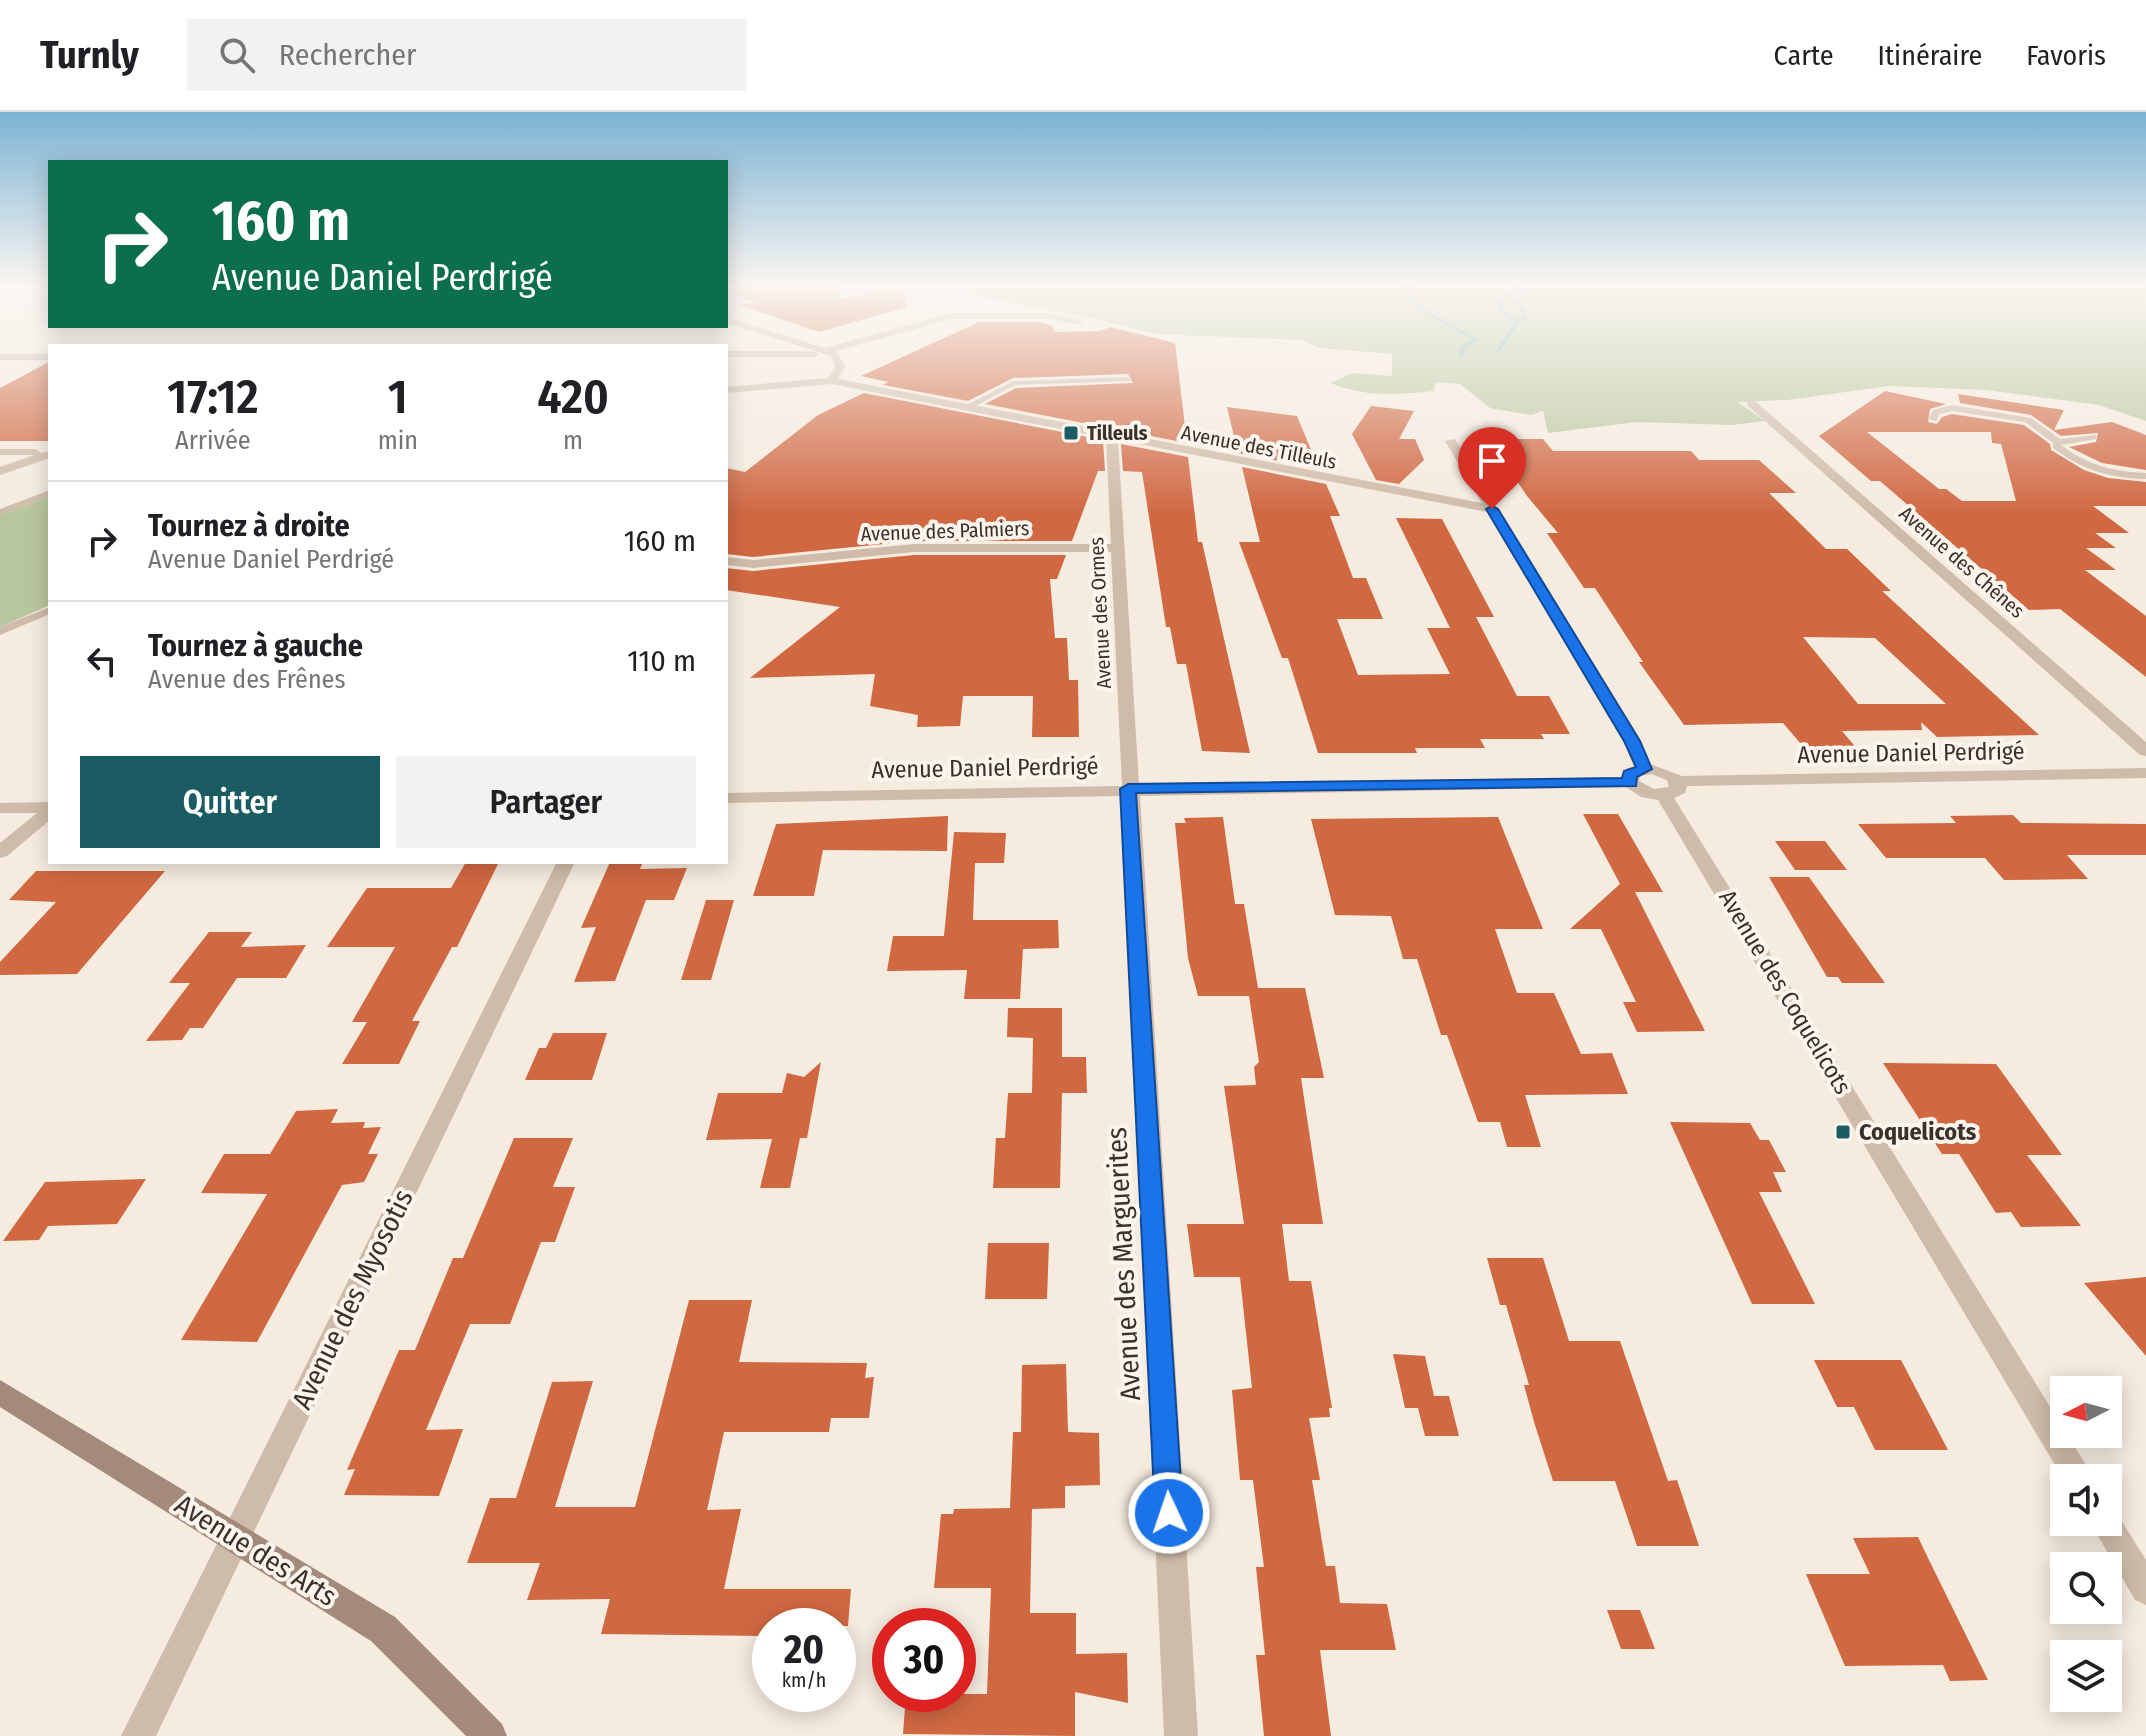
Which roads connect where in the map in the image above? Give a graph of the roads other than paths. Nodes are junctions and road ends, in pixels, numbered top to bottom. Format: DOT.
graph roads {
  1 [pos="838,363"];
  2 [pos="1128,379"];
  3 [pos="832,381"];
  4 [pos="728,390"];
  5 [pos="1751,403"];
  6 [pos="967,407"];
  7 [pos="1933,419"];
  8 [pos="1112,436"];
  9 [pos="2093,437"];
  10 [pos="1451,441"];
  11 [pos="2058,442"];
  12 [pos="0,452"];
  13 [pos="48,453"];
  14 [pos="48,454"];
  15 [pos="0,471"];
  16 [pos="2146,476"];
  17 [pos="48,494"];
  18 [pos="1492,509"];
  19 [pos="0,512"];
  20 [pos="1117,548"];
  21 [pos="728,561"];
  22 [pos="48,611"];
  23 [pos="0,631"];
  24 [pos="2146,751"];
  25 [pos="1644,769"];
  26 [pos="2146,773"];
  27 [pos="1630,782"];
  28 [pos="1670,788"];
  29 [pos="1128,789"];
  30 [pos="728,798"];
  31 [pos="0,808"];
  32 [pos="48,809"];
  33 [pos="48,811"];
  34 [pos="0,852"];
  35 [pos="565,864"];
  36 [pos="0,1392"];
  37 [pos="2071,1464"];
  38 [pos="235,1536"];
  39 [pos="2114,1536"];
  40 [pos="2146,1589"];
  41 [pos="138,1736"];
  42 [pos="490,1736"];
  43 [pos="1181,1736"];
  1 -- 3 [label="street"];
  2 -- 6 [label="lane"];
  3 -- 4 [label="street, Avenue des Tilleuls"];
  3 -- 6 [label="street, Avenue des Tilleuls"];
  5 -- 24 [label="street, Avenue des Chênes"];
  6 -- 8 [label="street, Avenue des Tilleuls"];
  7 -- 11 [label="lane"];
  8 -- 18 [label="street, Avenue des Tilleuls"];
  8 -- 20 [label="street, Avenue des Ormes"];
  9 -- 11 [label="lane"];
  10 -- 18 [label="street"];
  11 -- 16 [label="lane"];
  12 -- 13 [label="street"];
  14 -- 15 [label="street"];
  17 -- 19 [label="lane"];
  18 -- 25 [label="street"];
  20 -- 21 [label="street, Avenue des Palmiers"];
  20 -- 29 [label="street, Avenue des Ormes"];
  22 -- 23 [label="lane"];
  25 -- 27 [label="street"];
  25 -- 28 [label="street"];
  26 -- 28 [label="street, Avenue Daniel Perdrigé"];
  27 -- 28 [label="street"];
  27 -- 29 [label="street, Avenue Daniel Perdrigé"];
  28 -- 37 [label="street, Avenue des Coquelicots"];
  29 -- 30 [label="street, Avenue Daniel Perdrigé"];
  29 -- 43 [label="street, Avenue des Marguerites"];
  31 -- 32 [label="street"];
  33 -- 34 [label="street"];
  35 -- 38 [label="street, Avenue des Myosotis"];
  36 -- 38 [label="street, Avenue des Arts"];
  38 -- 41 [label="street, Avenue des Myosotis"];
  38 -- 42 [label="street, Avenue des Arts"];
  39 -- 40 [label="street"];
}
